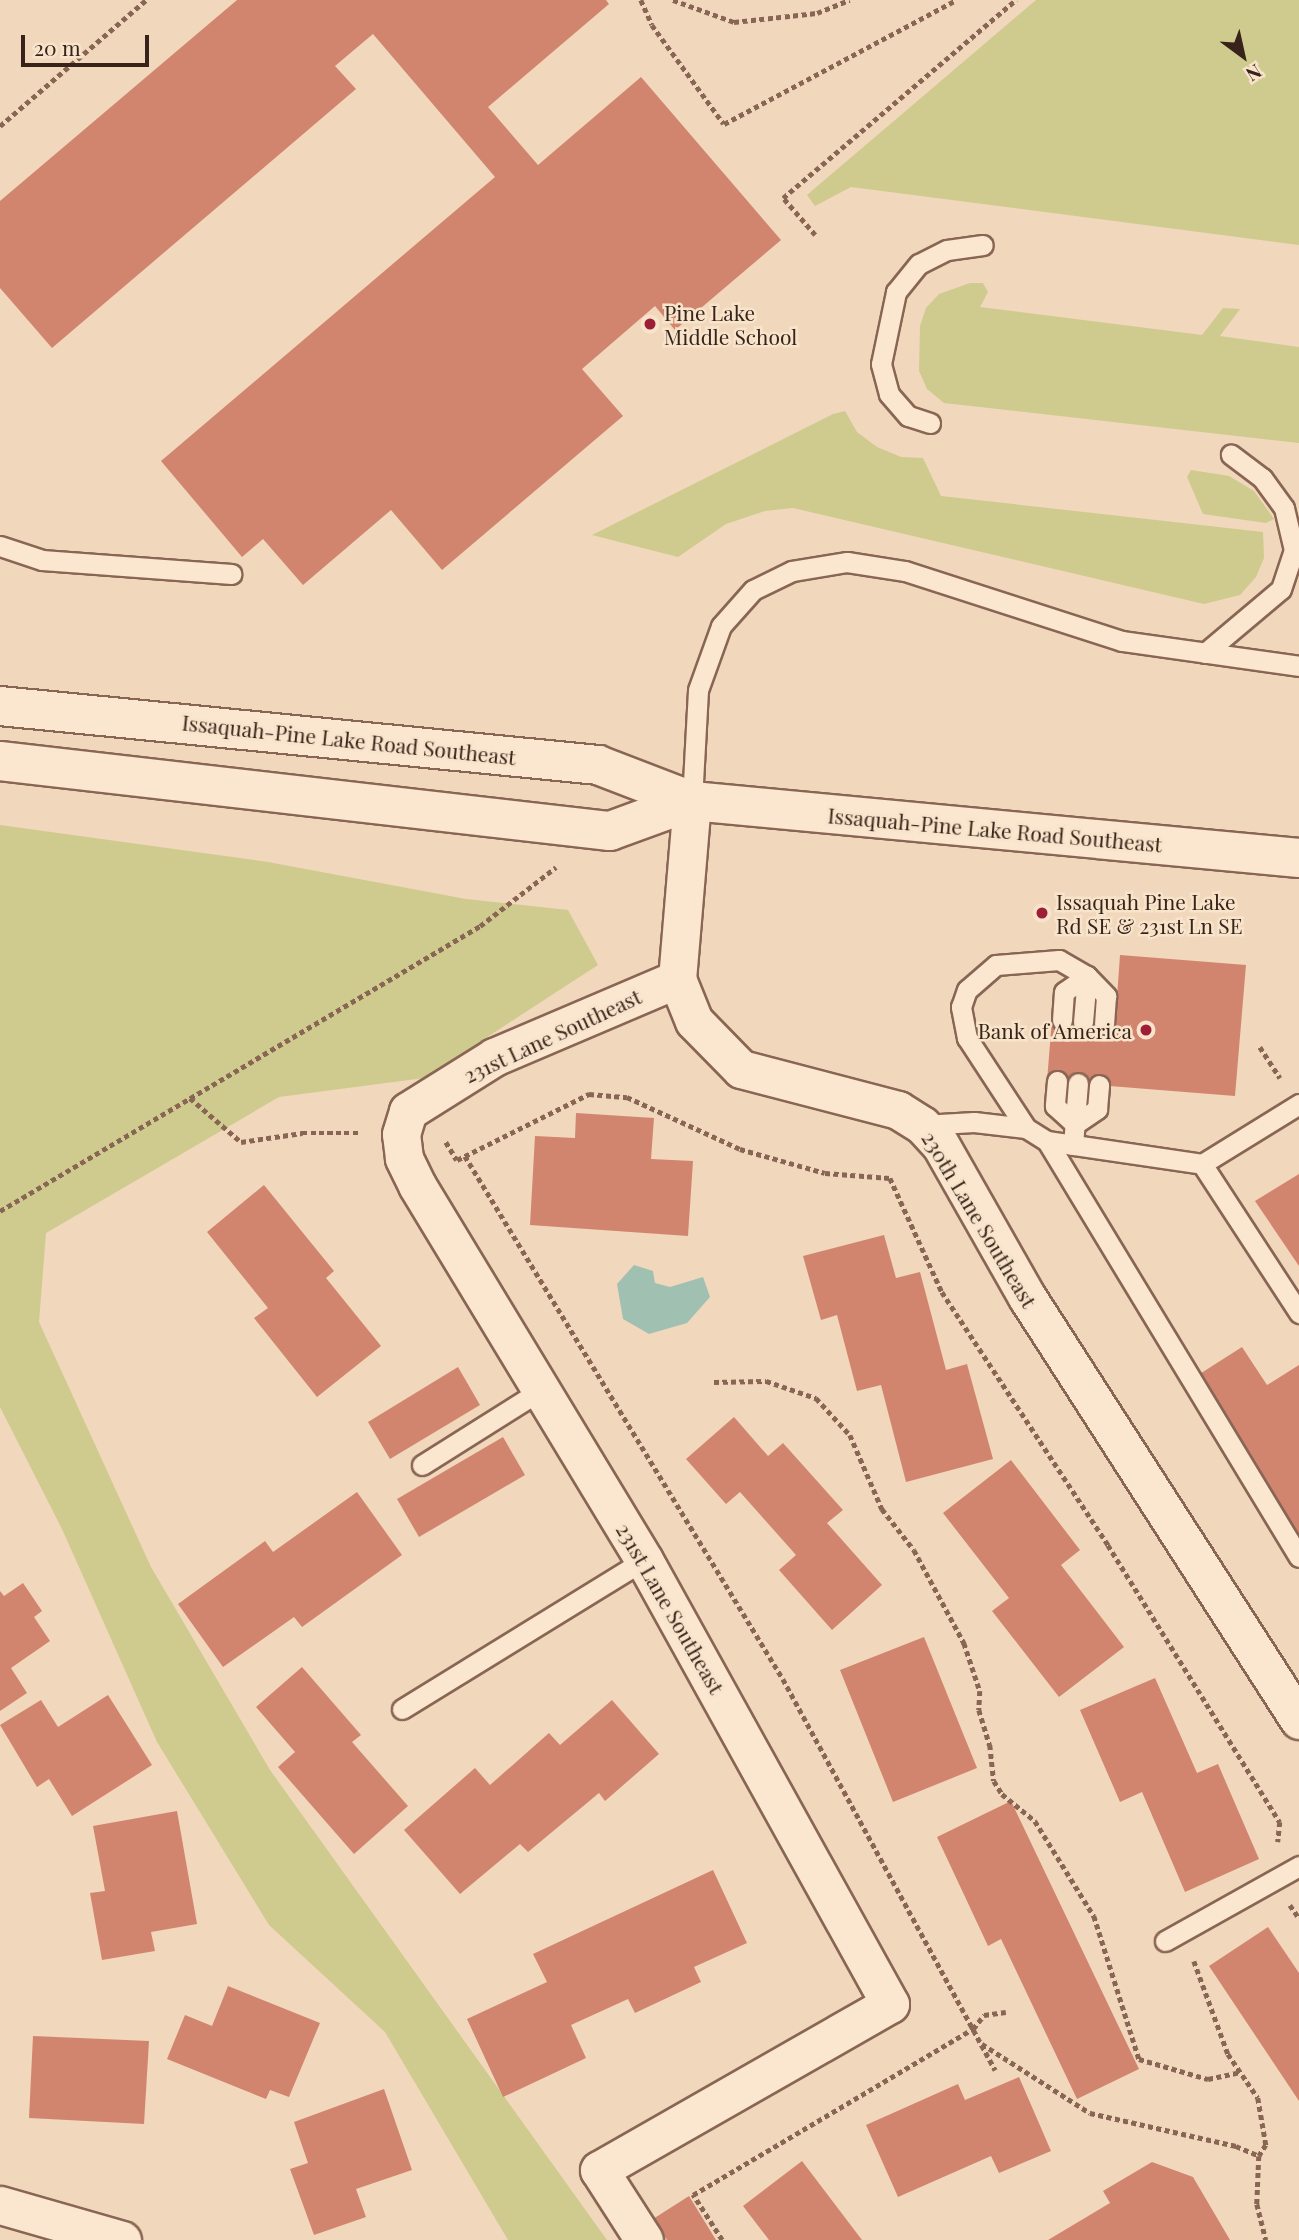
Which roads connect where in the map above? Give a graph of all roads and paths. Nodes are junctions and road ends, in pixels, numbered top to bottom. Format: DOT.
graph roads {
  1 [pos="146,0"];
  2 [pos="641,0"];
  3 [pos="673,0"];
  4 [pos="849,0"];
  5 [pos="956,0"];
  6 [pos="1016,0"];
  7 [pos="0,126"];
  8 [pos="815,235"];
  9 [pos="983,245"];
  10 [pos="930,423"];
  11 [pos="1231,455"];
  12 [pos="0,546"];
  13 [pos="231,574"];
  14 [pos="1205,653"];
  15 [pos="1299,666"];
  16 [pos="0,706"];
  17 [pos="0,761"];
  18 [pos="692,801"];
  19 [pos="1299,859"];
  20 [pos="560,864"];
  21 [pos="1087,976"];
  22 [pos="677,979"];
  23 [pos="1062,1020"];
  24 [pos="1083,1022"];
  25 [pos="1104,1024"];
  26 [pos="1260,1046"];
  27 [pos="1280,1078"];
  28 [pos="1057,1082"];
  29 [pos="1078,1083"];
  30 [pos="1099,1085"];
  31 [pos="190,1098"];
  32 [pos="1299,1104"];
  33 [pos="1075,1124"];
  34 [pos="922,1125"];
  35 [pos="1026,1128"];
  36 [pos="401,1134"];
  37 [pos="1047,1141"];
  38 [pos="446,1142"];
  39 [pos="1073,1145"];
  40 [pos="465,1156"];
  41 [pos="1202,1164"];
  42 [pos="0,1211"];
  43 [pos="1299,1313"];
  44 [pos="714,1382"];
  45 [pos="541,1390"];
  46 [pos="422,1465"];
  47 [pos="1299,1557"];
  48 [pos="644,1560"];
  49 [pos="402,1709"];
  50 [pos="1299,1720"];
  51 [pos="1299,1866"];
  52 [pos="1273,1881"];
  53 [pos="1299,1919"];
  54 [pos="1183,1931"];
  55 [pos="1165,1941"];
  56 [pos="1006,2012"];
  57 [pos="973,2029"];
  58 [pos="980,2043"];
  59 [pos="995,2070"];
  60 [pos="1240,2072"];
  61 [pos="1259,2156"];
  62 [pos="0,2205"];
  63 [pos="122,2240"];
  64 [pos="644,2240"];
  65 [pos="722,2240"];
  66 [pos="1266,2240"];
  1 -- 7 [label="path"];
  2 -- 5 [label="path"];
  3 -- 4 [label="path"];
  6 -- 8 [label="path"];
  9 -- 10 [label="lane"];
  11 -- 14 [label="lane"];
  12 -- 13 [label="lane"];
  14 -- 15 [label="lane"];
  14 -- 18 [label="lane"];
  16 -- 18 [label="main road, Issaquah-Pine Lake Road Southeast"];
  17 -- 18 [label="main road, Issaquah-Pine Lake Road Southeast"];
  18 -- 19 [label="main road, Issaquah-Pine Lake Road Southeast"];
  18 -- 22 [label="street, 230th Lane Southeast"];
  20 -- 31 [label="path"];
  21 -- 23 [label="lane"];
  21 -- 24 [label="lane"];
  21 -- 25 [label="lane"];
  21 -- 35 [label="lane"];
  22 -- 34 [label="street, 230th Lane Southeast"];
  22 -- 36 [label="street, 231st Lane Southeast"];
  26 -- 27 [label="path"];
  28 -- 33 [label="lane"];
  29 -- 33 [label="lane"];
  30 -- 33 [label="lane"];
  31 -- 36 [label="path"];
  31 -- 42 [label="path"];
  32 -- 41 [label="lane"];
  33 -- 39 [label="lane"];
  34 -- 35 [label="lane"];
  34 -- 50 [label="street, 230th Lane Southeast"];
  35 -- 37 [label="lane"];
  36 -- 45 [label="street, 231st Lane Southeast"];
  37 -- 39 [label="lane"];
  37 -- 47 [label="lane"];
  38 -- 40 [label="path"];
  39 -- 41 [label="lane"];
  40 -- 52 [label="path"];
  40 -- 57 [label="path"];
  41 -- 43 [label="lane"];
  44 -- 60 [label="path"];
  45 -- 46 [label="lane"];
  45 -- 48 [label="street, 231st Lane Southeast"];
  48 -- 49 [label="lane"];
  48 -- 64 [label="street, 231st Lane Southeast"];
  51 -- 52 [label="lane"];
  52 -- 53 [label="path"];
  52 -- 54 [label="lane"];
  54 -- 55 [label="lane"];
  54 -- 60 [label="path"];
  56 -- 57 [label="path"];
  57 -- 58 [label="path"];
  57 -- 65 [label="path"];
  58 -- 59 [label="path"];
  58 -- 61 [label="path"];
  60 -- 61 [label="path"];
  61 -- 66 [label="path"];
  62 -- 63 [label="street"];
}
